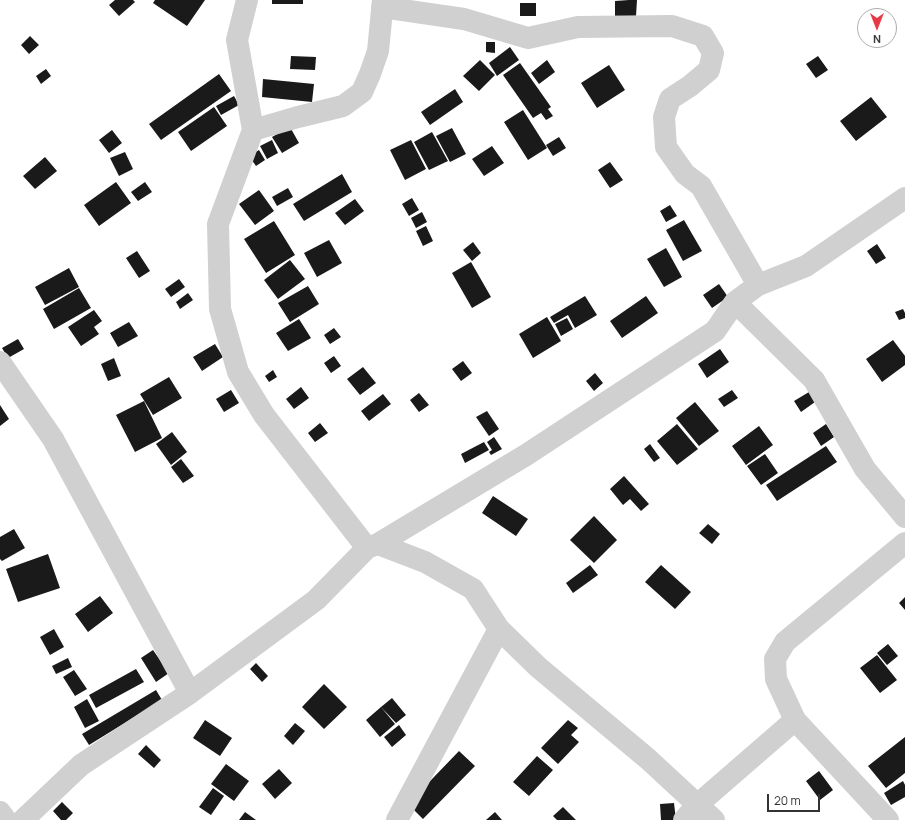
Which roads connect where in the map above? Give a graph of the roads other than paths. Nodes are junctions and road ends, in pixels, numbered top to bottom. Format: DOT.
graph roads {
  1 [pos="247,0"];
  2 [pos="382,4"];
  3 [pos="253,130"];
  4 [pos="905,198"];
  5 [pos="758,285"];
  6 [pos="735,302"];
  7 [pos="0,362"];
  8 [pos="905,517"];
  9 [pos="905,543"];
  10 [pos="372,546"];
  11 [pos="499,629"];
  12 [pos="190,693"];
  13 [pos="795,720"];
  14 [pos="0,812"];
  15 [pos="691,812"];
  16 [pos="6,820"];
  17 [pos="23,820"];
  18 [pos="397,820"];
  19 [pos="714,820"];
  20 [pos="888,820"];
  1 -- 3 [label="street"];
  2 -- 3 [label="street"];
  2 -- 5 [label="street"];
  3 -- 10 [label="street"];
  4 -- 5 [label="street"];
  5 -- 6 [label="street"];
  6 -- 8 [label="street"];
  6 -- 10 [label="street"];
  7 -- 12 [label="street"];
  9 -- 13 [label="street"];
  10 -- 11 [label="street"];
  10 -- 12 [label="street"];
  11 -- 15 [label="street"];
  11 -- 18 [label="street"];
  12 -- 17 [label="street"];
  13 -- 15 [label="street"];
  13 -- 20 [label="street"];
  14 -- 16 [label="street"];
  15 -- 19 [label="street"];
}
